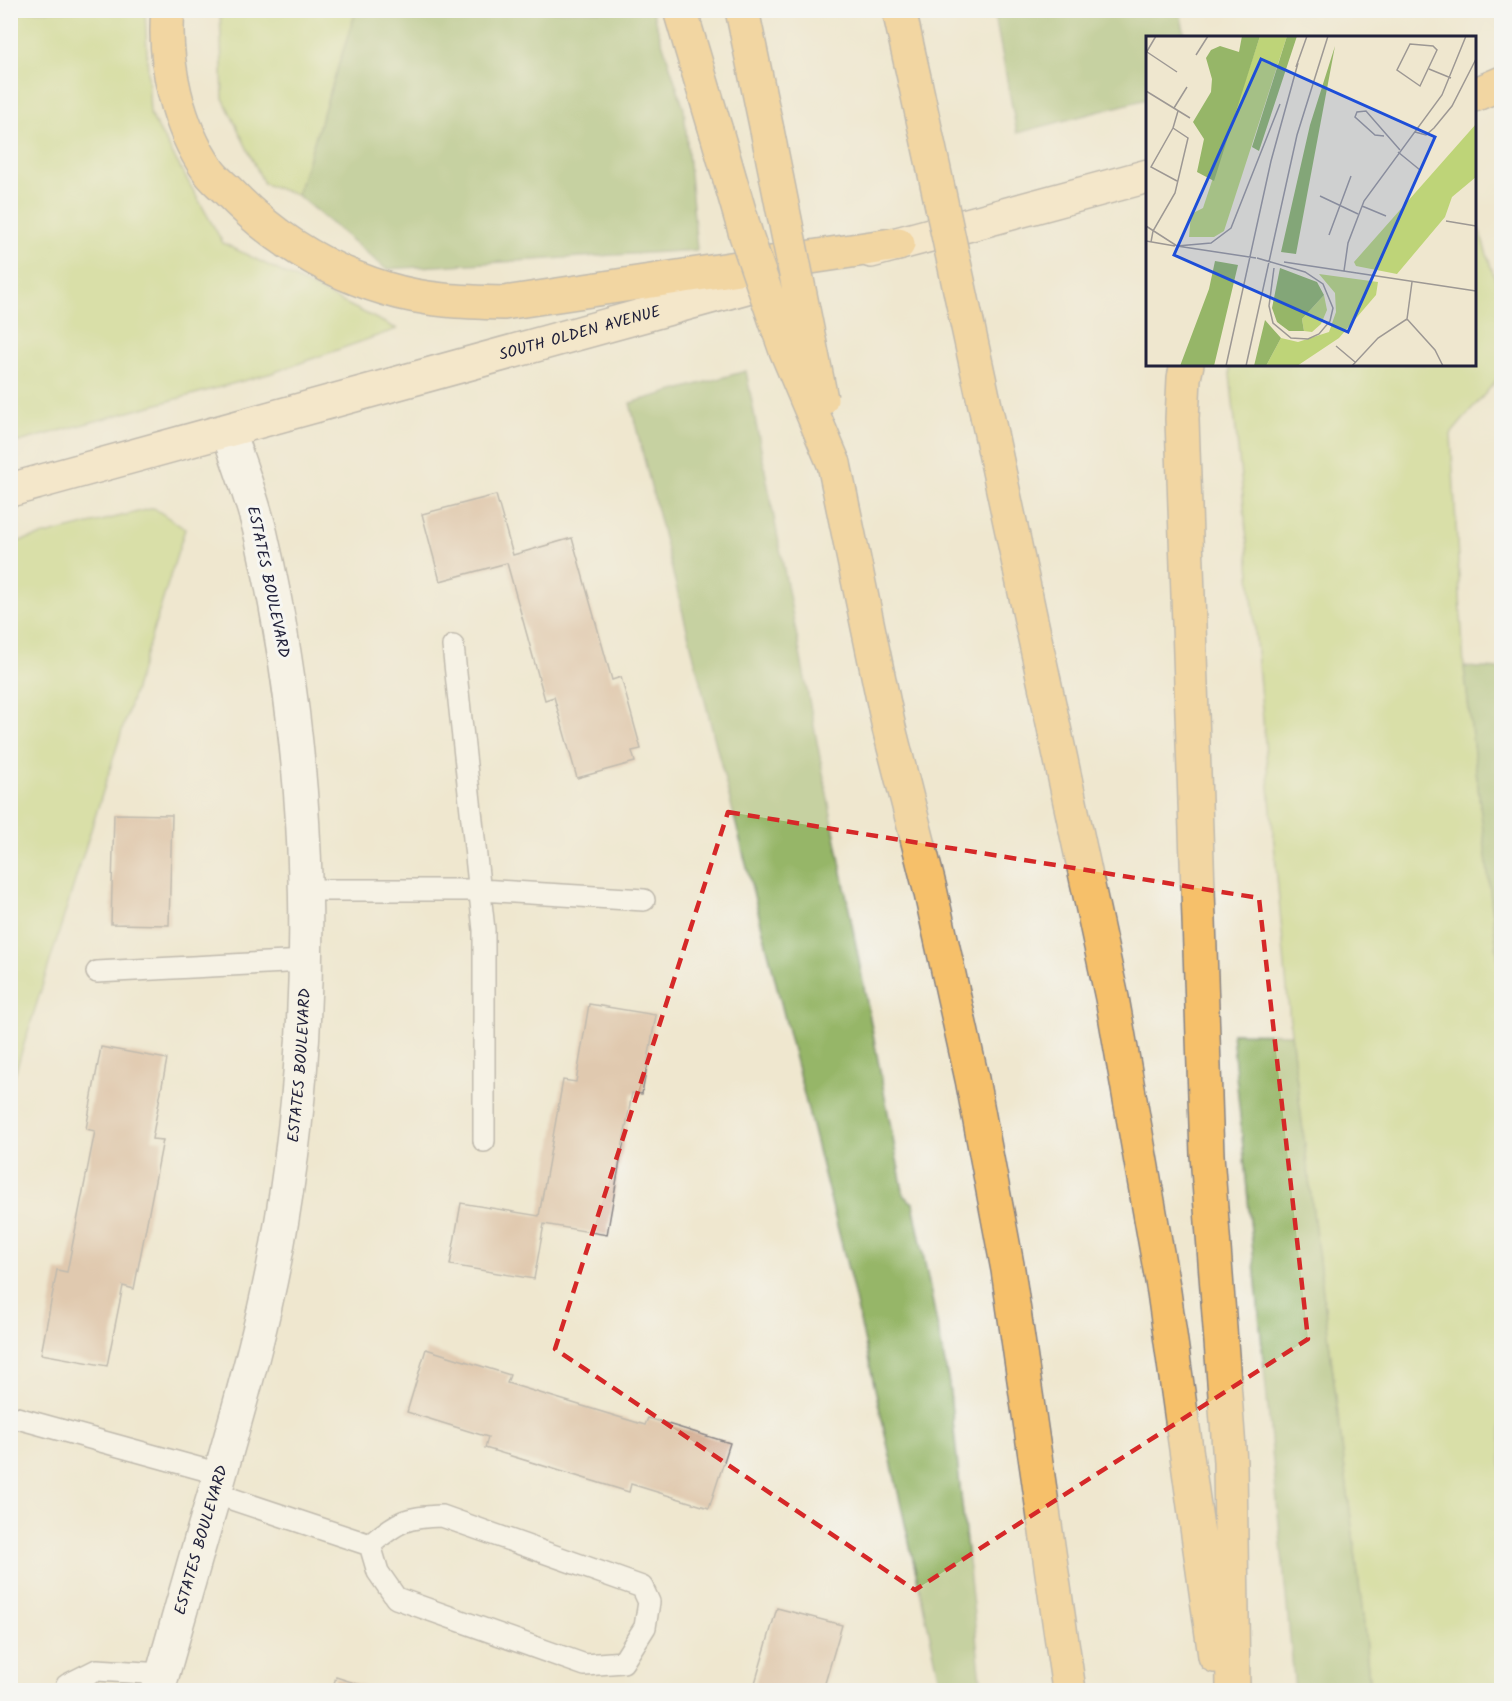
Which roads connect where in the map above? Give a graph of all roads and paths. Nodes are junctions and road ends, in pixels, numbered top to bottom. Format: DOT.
graph roads {
  1 [pos="168,10"];
  2 [pos="680,10"];
  3 [pos="742,10"];
  4 [pos="900,10"];
  5 [pos="1502,82"];
  6 [pos="1476,88"];
  7 [pos="1476,94"];
  8 [pos="1146,177"];
  9 [pos="898,244"];
  10 [pos="1187,366"];
  11 [pos="228,431"];
  12 [pos="834,464"];
  13 [pos="10,490"];
  14 [pos="453,646"];
  15 [pos="306,890"];
  16 [pos="480,890"];
  17 [pos="644,900"];
  18 [pos="305,961"];
  19 [pos="97,972"];
  20 [pos="484,1141"];
  21 [pos="10,1416"];
  22 [pos="217,1484"];
  23 [pos="370,1545"];
  24 [pos="160,1682"];
  25 [pos="65,1690"];
  26 [pos="1069,1690"];
  27 [pos="1220,1690"];
  28 [pos="1233,1690"];
  1 -- 9 [label="highway"];
  2 -- 12 [label="highway, bridge"];
  3 -- 12 [label="highway, bridge"];
  4 -- 27 [label="highway, bridge"];
  5 -- 6 [label="main road"];
  5 -- 7 [label="highway"];
  8 -- 9 [label="main road, SOUTH OLDEN AVENUE"];
  9 -- 11 [label="main road, SOUTH OLDEN AVENUE"];
  10 -- 28 [label="highway"];
  11 -- 13 [label="main road, SOUTH OLDEN AVENUE"];
  11 -- 15 [label="street, ESTATES BOULEVARD"];
  12 -- 26 [label="highway"];
  14 -- 16 [label="lane"];
  15 -- 16 [label="lane"];
  15 -- 18 [label="street, ESTATES BOULEVARD"];
  16 -- 17 [label="lane"];
  16 -- 20 [label="lane"];
  18 -- 19 [label="lane"];
  18 -- 22 [label="street, ESTATES BOULEVARD"];
  21 -- 22 [label="lane"];
  22 -- 23 [label="lane"];
  22 -- 24 [label="street, ESTATES BOULEVARD"];
  23 -- 23 [label="lane"];
  24 -- 25 [label="lane"];
}
